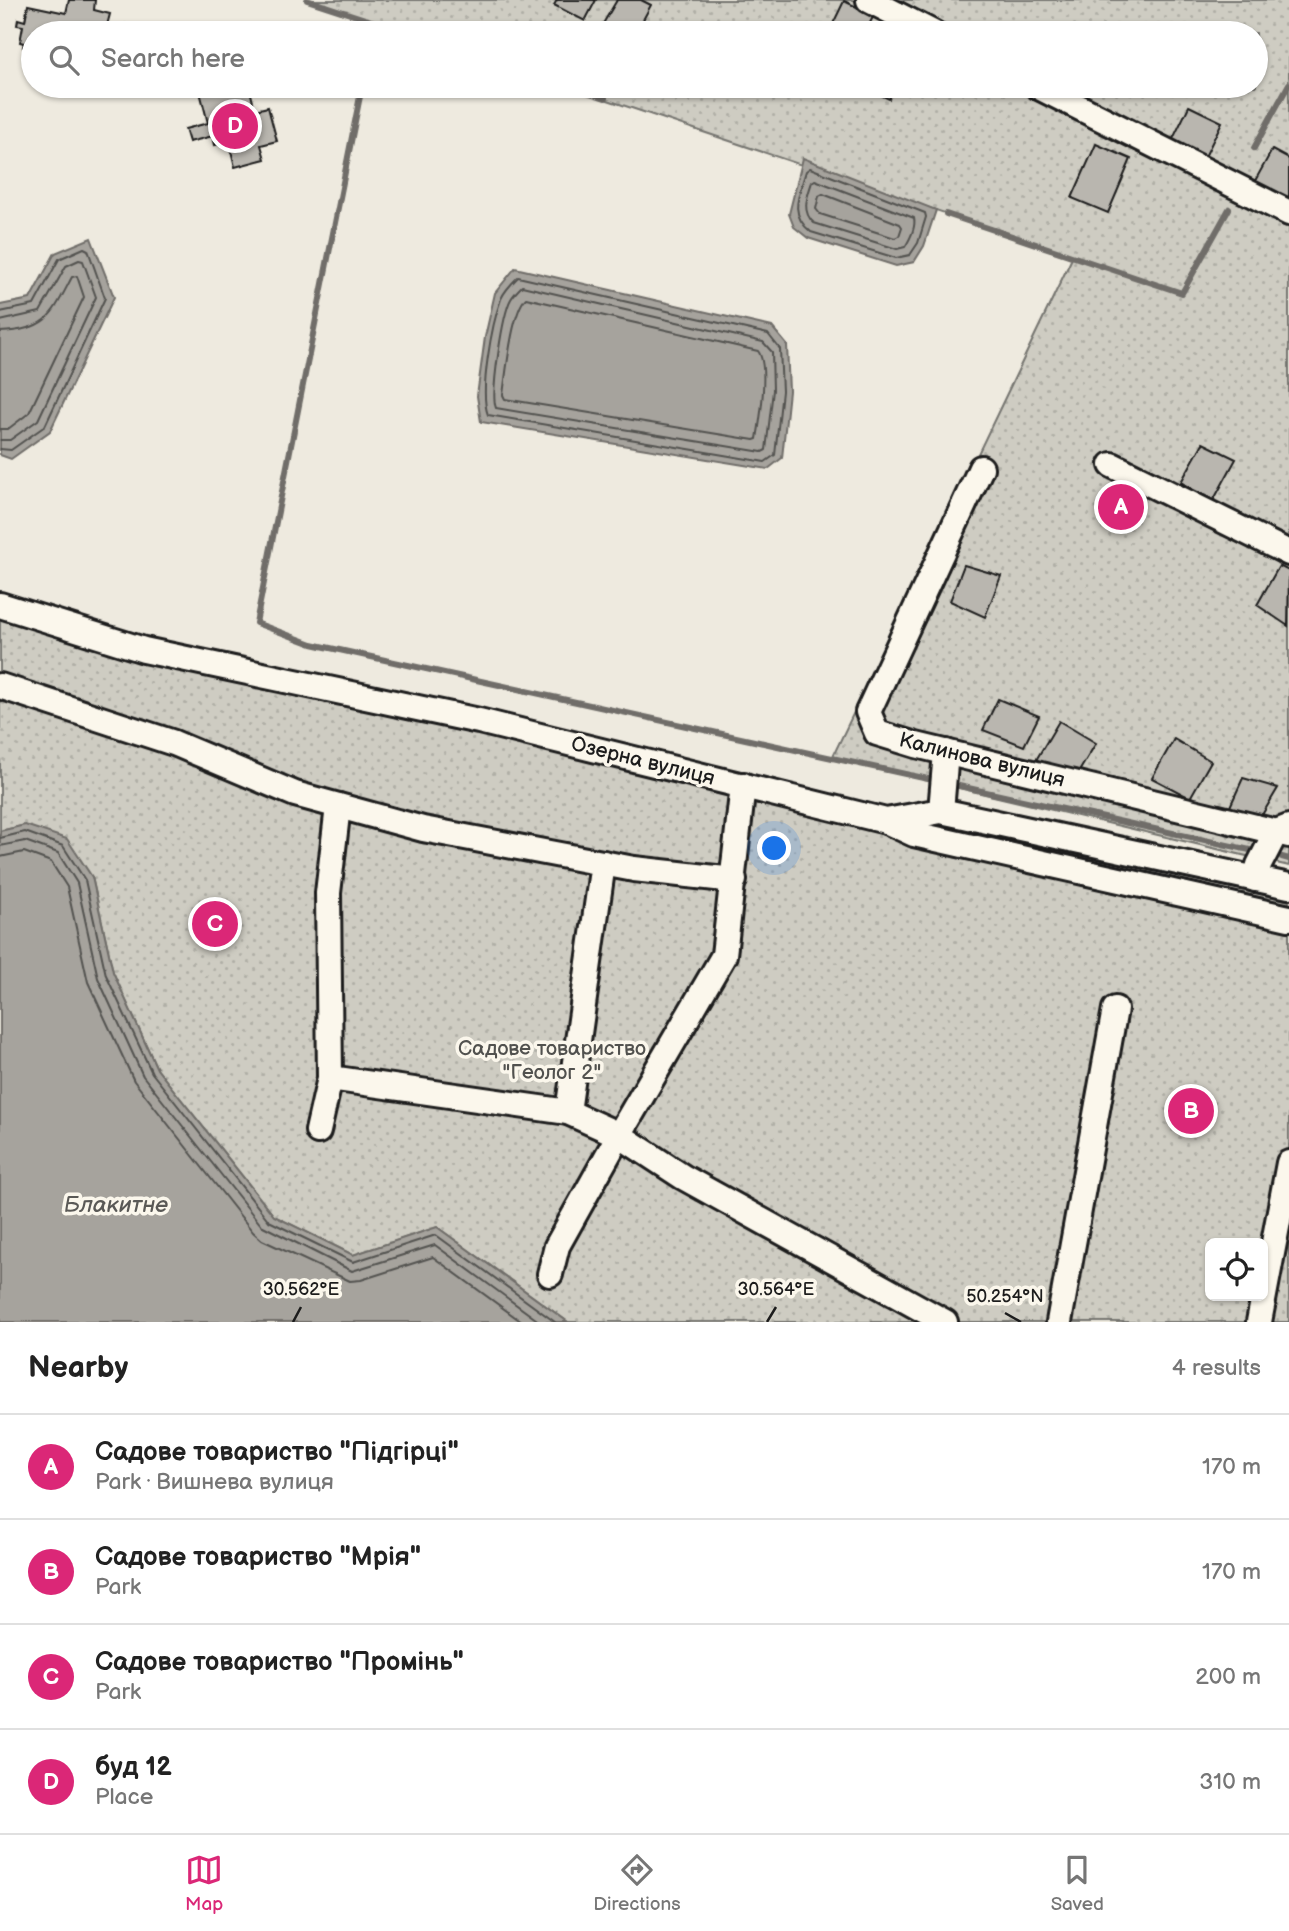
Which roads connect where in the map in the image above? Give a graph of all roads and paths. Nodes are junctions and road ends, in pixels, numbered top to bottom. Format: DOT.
graph roads {
  1 [pos="869,0"];
  2 [pos="910,21"];
  3 [pos="1061,98"];
  4 [pos="1289,214"];
  5 [pos="1112,465"];
  6 [pos="981,468"];
  7 [pos="1289,553"];
  8 [pos="0,605"];
  9 [pos="0,687"];
  10 [pos="946,752"];
  11 [pos="743,785"];
  12 [pos="338,806"];
  13 [pos="941,811"];
  14 [pos="886,821"];
  15 [pos="1285,831"];
  16 [pos="603,863"];
  17 [pos="1255,879"];
  18 [pos="734,880"];
  19 [pos="1289,886"];
  20 [pos="1289,918"];
  21 [pos="1115,1009"];
  22 [pos="330,1078"];
  23 [pos="568,1112"];
  24 [pos="318,1131"];
  25 [pos="619,1135"];
  26 [pos="1289,1163"];
  27 [pos="550,1275"];
  28 [pos="945,1322"];
  29 [pos="1059,1322"];
  30 [pos="1259,1322"];
  1 -- 2 [label="street"];
  3 -- 4 [label="street"];
  5 -- 7 [label="street"];
  6 -- 10 [label="street, Калинова вулиця"];
  8 -- 11 [label="street, Озерна вулиця"];
  9 -- 12 [label="street"];
  10 -- 13 [label="street"];
  10 -- 15 [label="street, Калинова вулиця"];
  11 -- 14 [label="street, Озерна вулиця"];
  11 -- 18 [label="street"];
  12 -- 16 [label="street"];
  12 -- 22 [label="street"];
  13 -- 14 [label="street, Озерна вулиця"];
  13 -- 17 [label="street, Озерна вулиця"];
  14 -- 20 [label="street"];
  15 -- 17 [label="street"];
  16 -- 18 [label="street"];
  16 -- 23 [label="street"];
  17 -- 19 [label="street, Озерна вулиця"];
  18 -- 25 [label="street"];
  21 -- 29 [label="street"];
  22 -- 23 [label="street"];
  22 -- 24 [label="street"];
  23 -- 25 [label="street"];
  25 -- 27 [label="street"];
  25 -- 28 [label="street"];
  26 -- 30 [label="street"];
}
